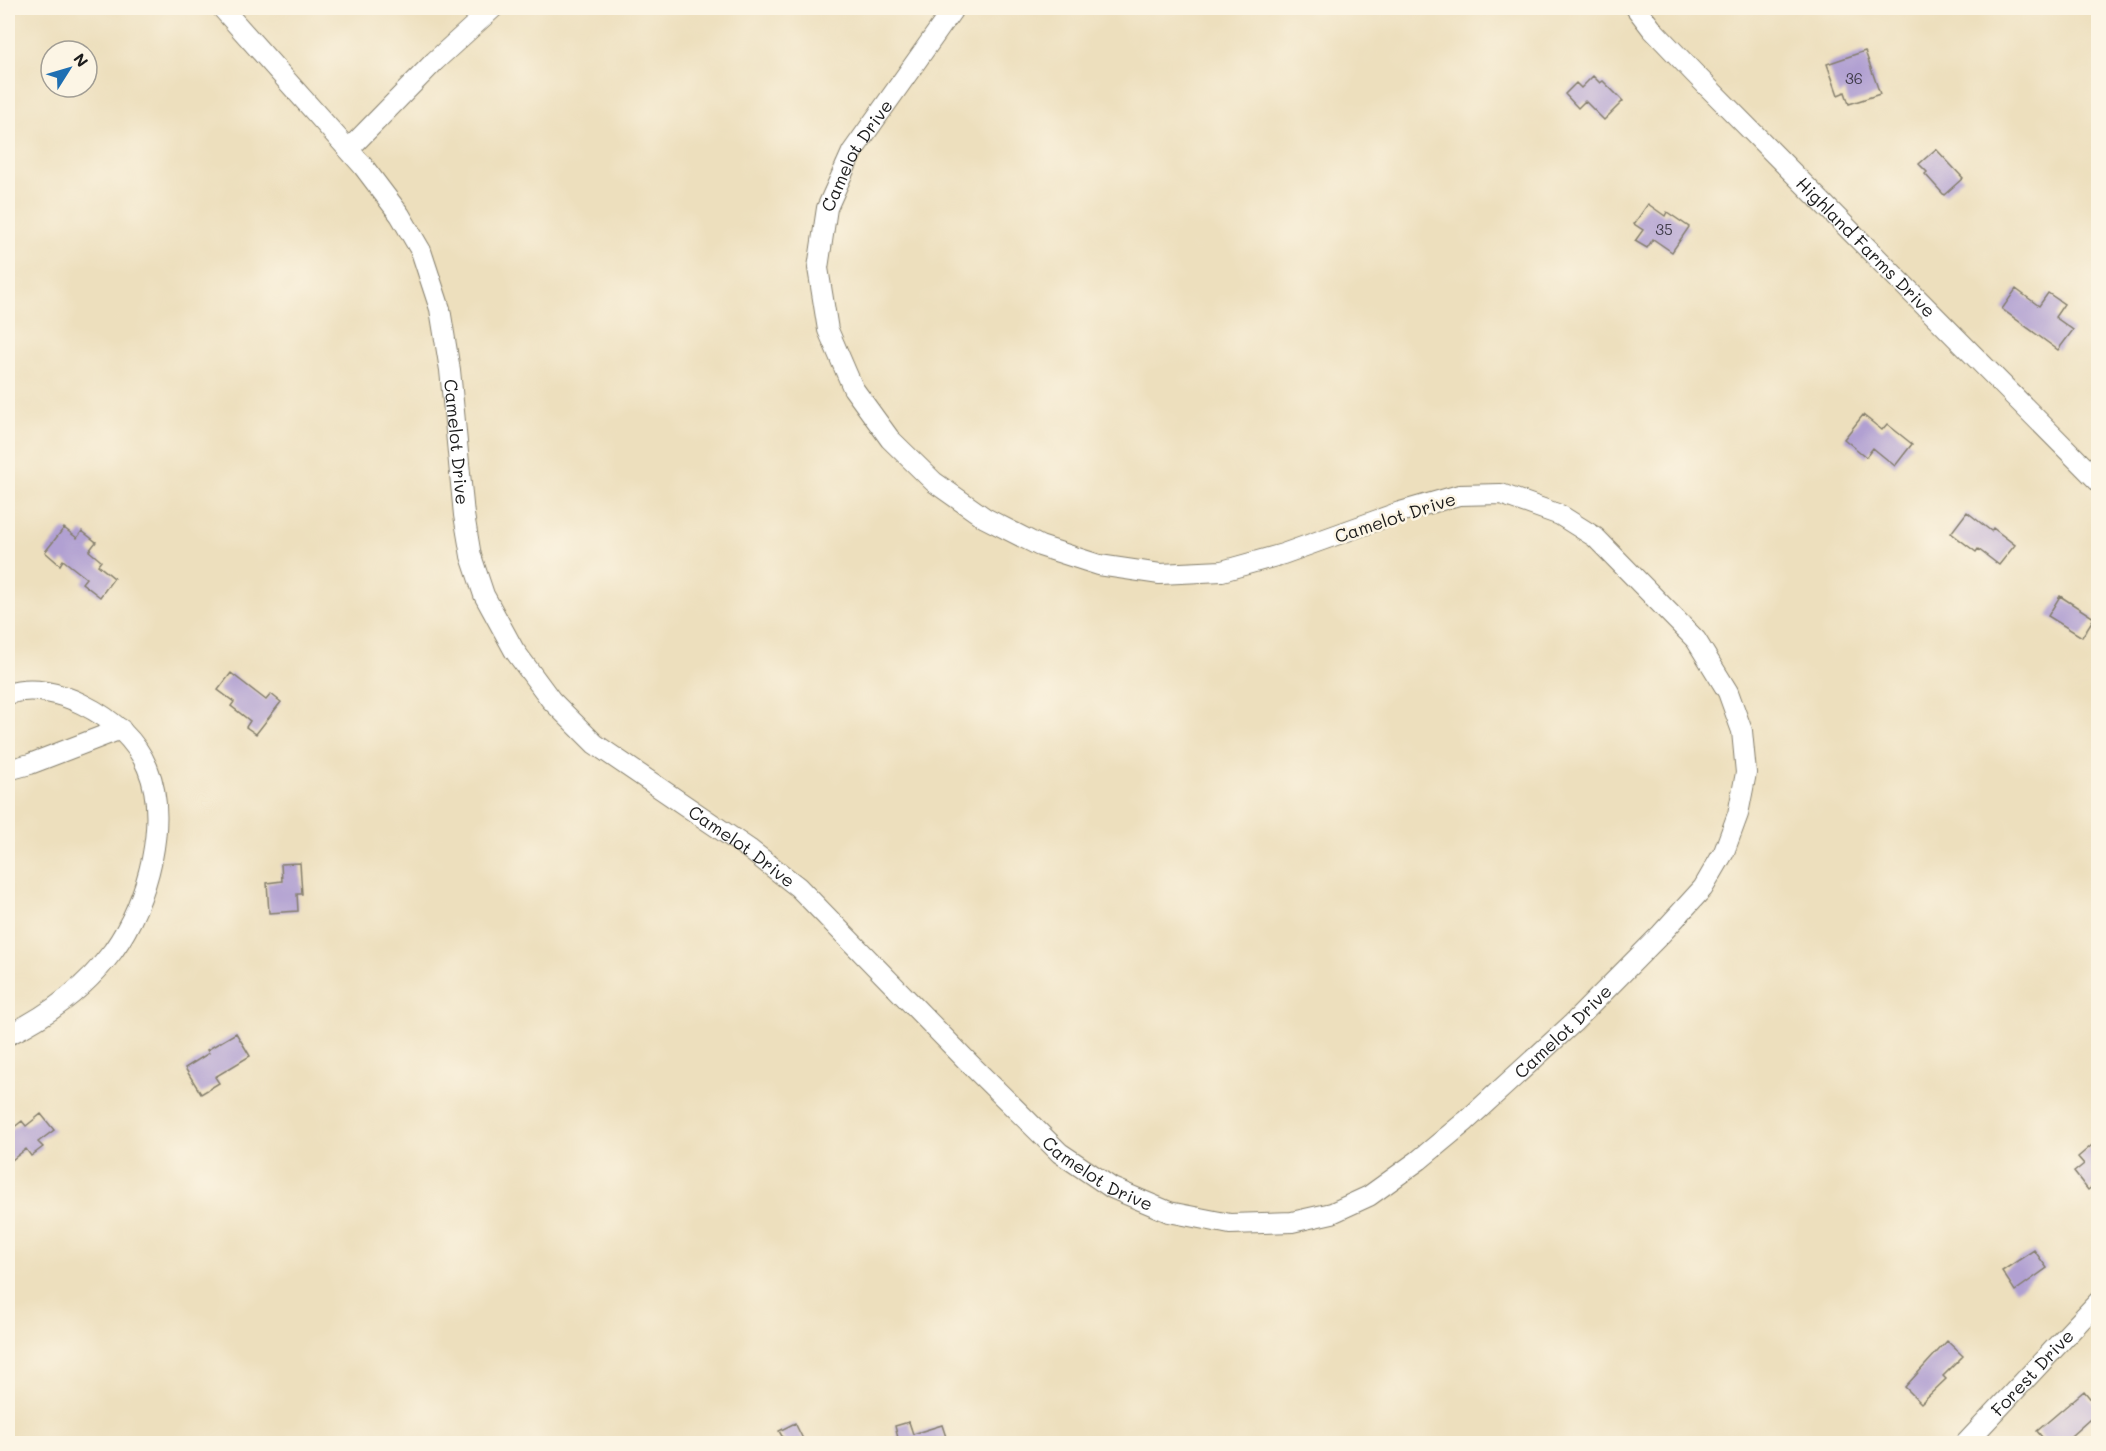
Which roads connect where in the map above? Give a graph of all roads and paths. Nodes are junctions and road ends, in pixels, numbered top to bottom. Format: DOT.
graph roads {
  1 [pos="222,8"];
  2 [pos="493,8"];
  3 [pos="954,8"];
  4 [pos="1636,8"];
  5 [pos="349,149"];
  6 [pos="2098,481"];
  7 [pos="8,694"];
  8 [pos="121,729"];
  9 [pos="8,770"];
  10 [pos="8,1035"];
  11 [pos="2098,1302"];
  12 [pos="1965,1443"];
  1 -- 5 [label="street, Camelot Drive"];
  2 -- 5 [label="street"];
  3 -- 5 [label="street, Camelot Drive"];
  4 -- 6 [label="street, Highland Farms Drive"];
  7 -- 8 [label="street"];
  8 -- 9 [label="street"];
  8 -- 10 [label="street"];
  11 -- 12 [label="street, Forest Drive"];
}
